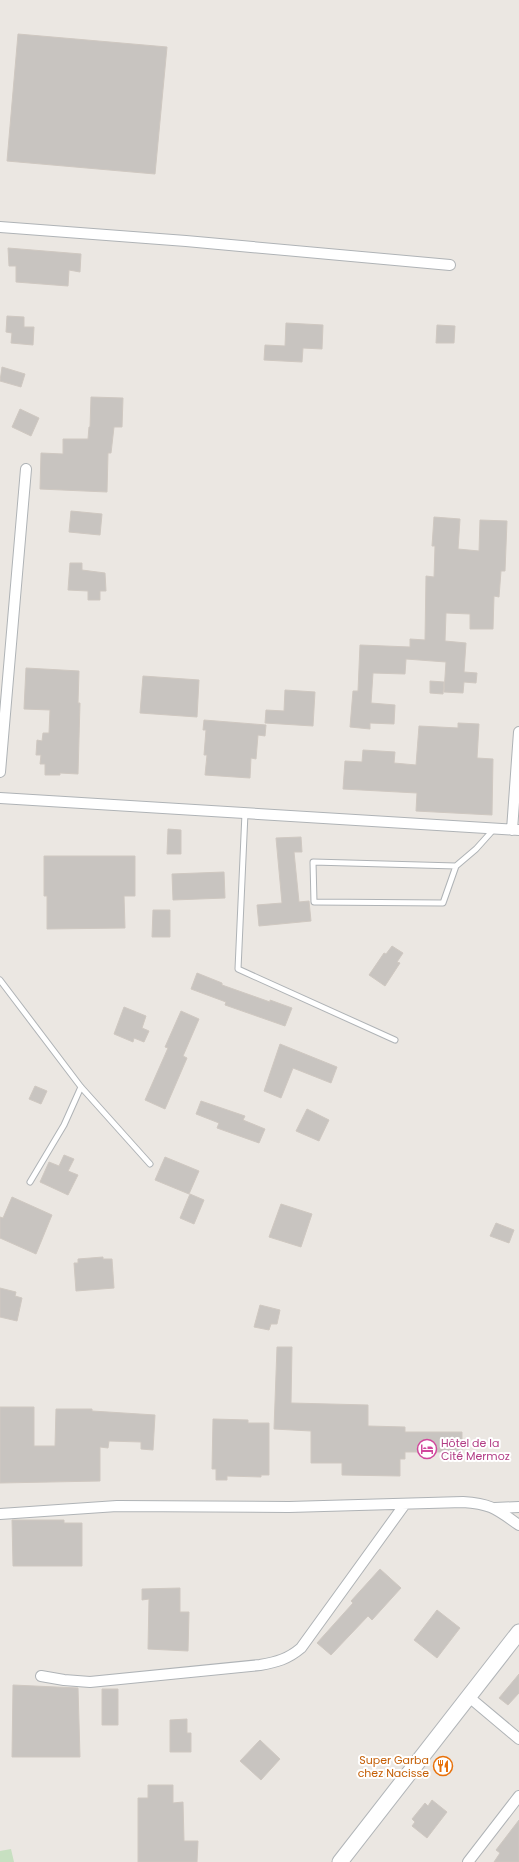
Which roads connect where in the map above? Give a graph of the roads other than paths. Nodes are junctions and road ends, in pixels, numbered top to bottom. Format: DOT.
graph roads {
  1 [pos="0,227"];
  2 [pos="450,265"];
  3 [pos="26,469"];
  4 [pos="519,732"];
  5 [pos="0,772"];
  6 [pos="0,798"];
  7 [pos="246,813"];
  8 [pos="494,829"];
  9 [pos="515,830"];
  10 [pos="456,866"];
  11 [pos="0,980"];
  12 [pos="394,1040"];
  13 [pos="81,1087"];
  14 [pos="150,1164"];
  15 [pos="30,1182"];
  16 [pos="405,1504"];
  17 [pos="519,1507"];
  18 [pos="495,1508"];
  19 [pos="0,1514"];
  20 [pos="519,1526"];
  21 [pos="519,1632"];
  22 [pos="41,1676"];
  23 [pos="469,1697"];
  24 [pos="519,1739"];
  25 [pos="519,1796"];
  26 [pos="340,1862"];
  27 [pos="468,1862"];
  1 -- 2 [label="street"];
  3 -- 5 [label="street"];
  4 -- 9 [label="street"];
  6 -- 7 [label="street"];
  7 -- 8 [label="street"];
  7 -- 12 [label="lane"];
  8 -- 9 [label="street"];
  8 -- 10 [label="lane"];
  10 -- 10 [label="lane"];
  11 -- 13 [label="lane"];
  13 -- 14 [label="lane"];
  13 -- 15 [label="lane"];
  16 -- 18 [label="street"];
  16 -- 19 [label="street"];
  16 -- 22 [label="street"];
  17 -- 18 [label="street"];
  18 -- 20 [label="street"];
  21 -- 23 [label="main road"];
  23 -- 24 [label="street"];
  23 -- 26 [label="main road"];
  25 -- 27 [label="street"];
}
